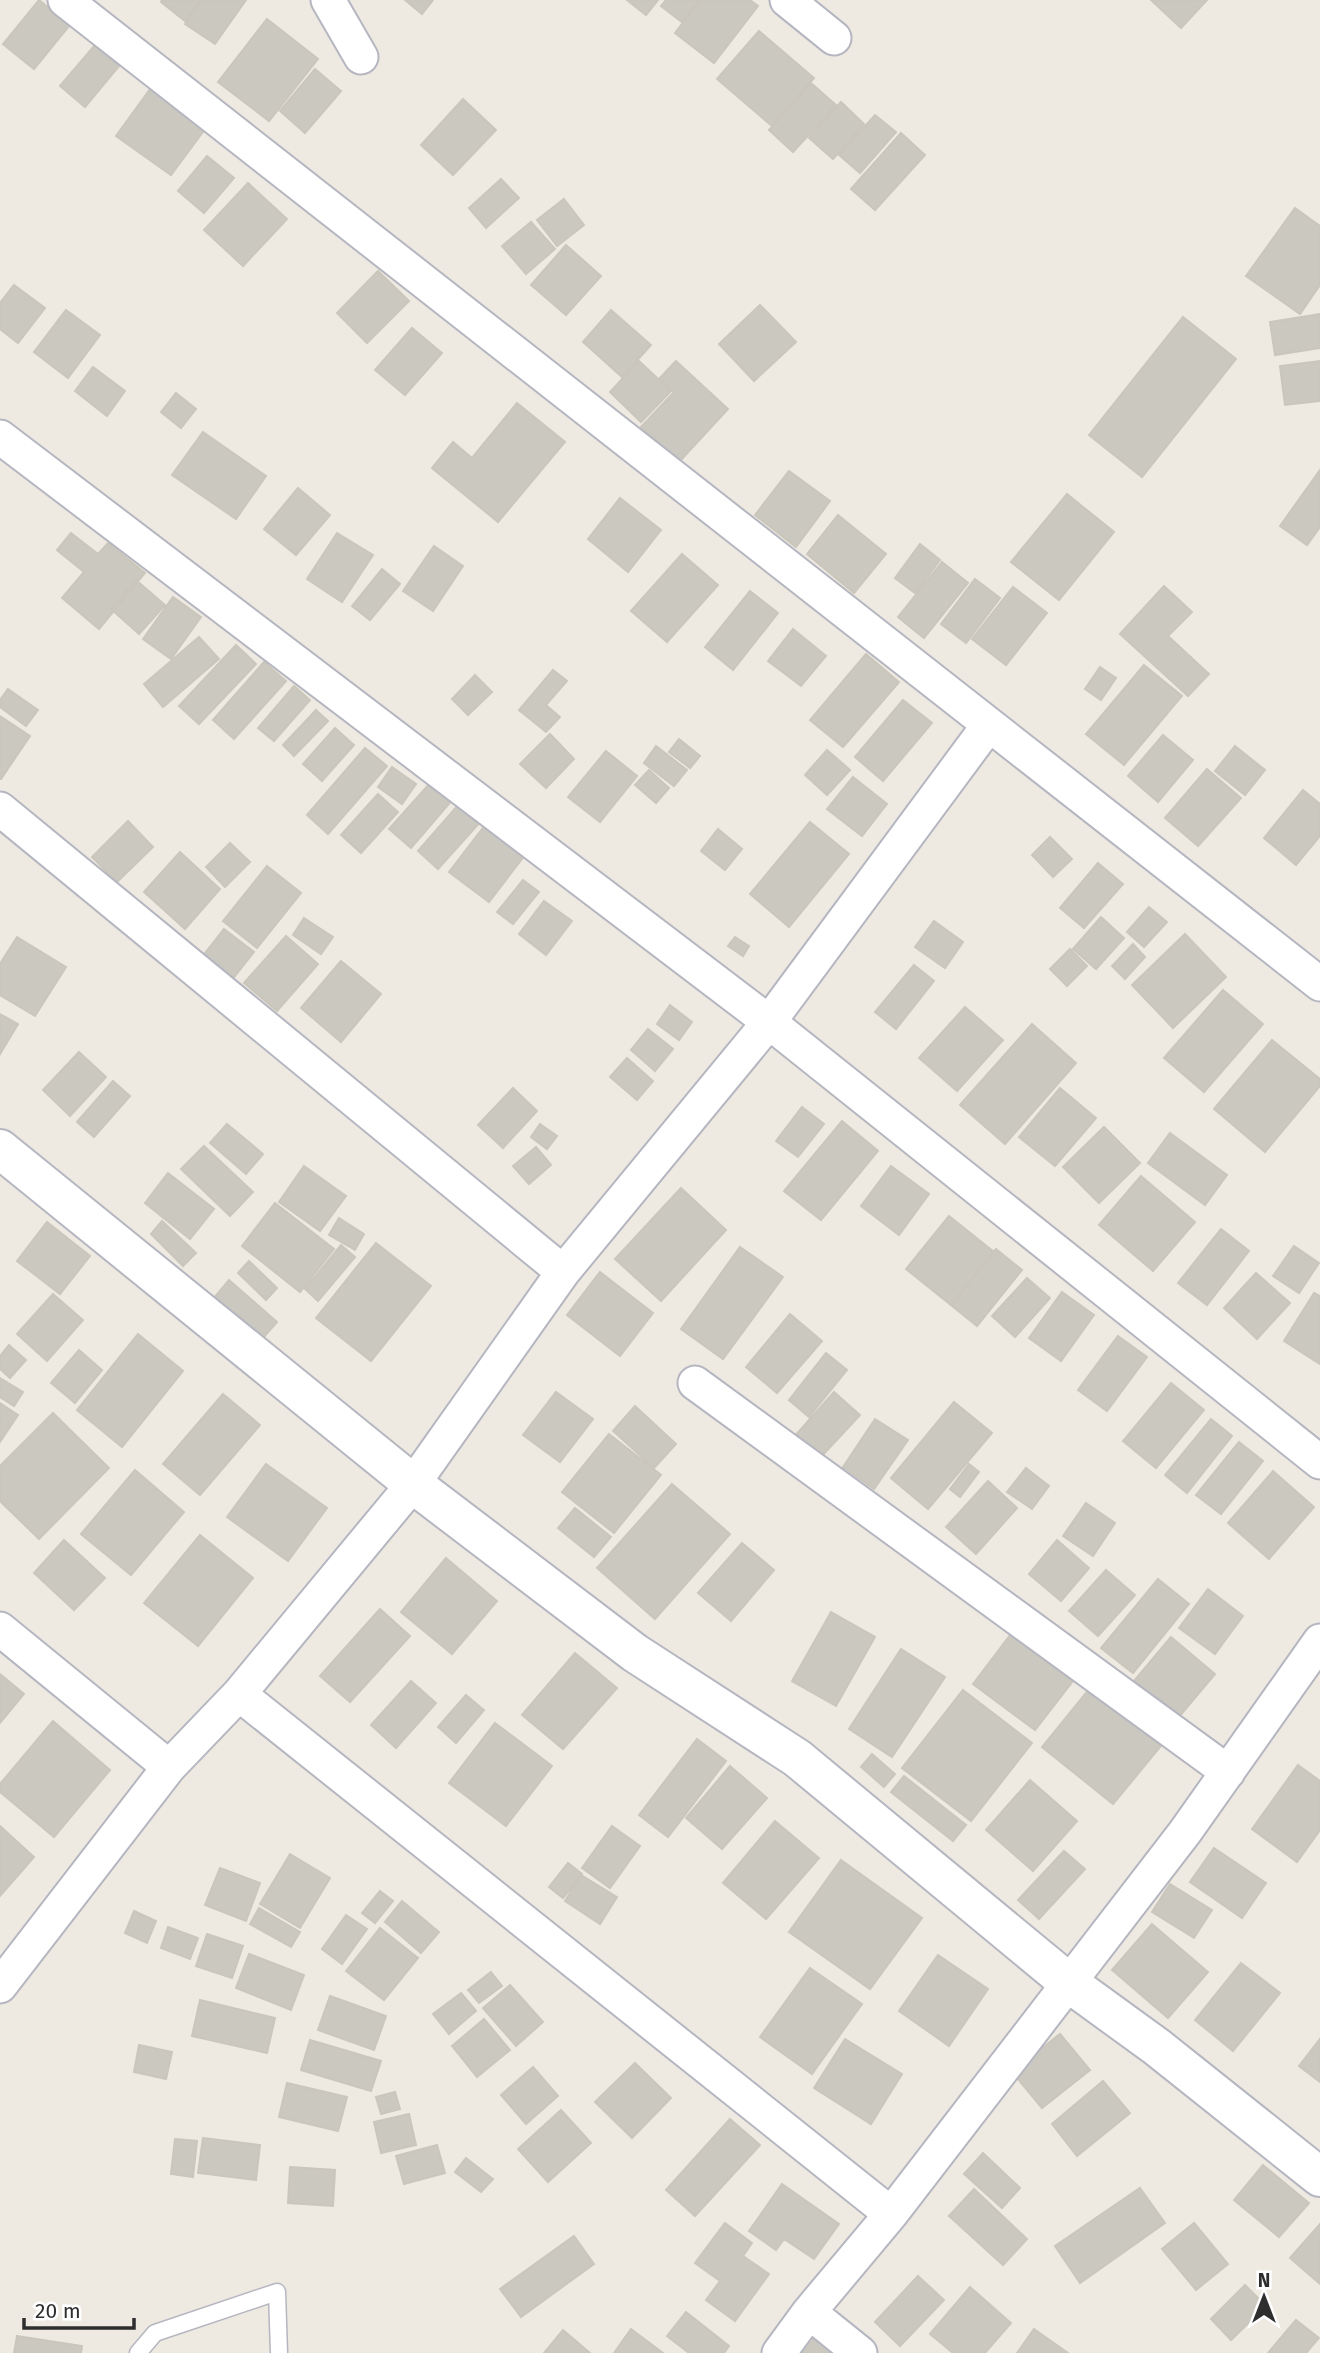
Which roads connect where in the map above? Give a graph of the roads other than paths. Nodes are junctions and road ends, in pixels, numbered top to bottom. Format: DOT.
graph roads {
  1 [pos="65,0"];
  2 [pos="328,0"];
  3 [pos="787,0"];
  4 [pos="834,38"];
  5 [pos="361,57"];
  6 [pos="0,437"];
  7 [pos="988,726"];
  8 [pos="0,809"];
  9 [pos="1320,984"];
  10 [pos="769,1023"];
  11 [pos="0,1149"];
  12 [pos="563,1272"];
  13 [pos="695,1383"];
  14 [pos="1320,1462"];
  15 [pos="413,1484"];
  16 [pos="0,1629"];
  17 [pos="1320,1641"];
  18 [pos="239,1694"];
  19 [pos="169,1767"];
  20 [pos="1228,1772"];
  21 [pos="1069,1983"];
  22 [pos="0,1986"];
  23 [pos="1320,2177"];
  24 [pos="891,2214"];
  25 [pos="809,2312"];
  26 [pos="138,2353"];
  27 [pos="279,2353"];
  28 [pos="779,2353"];
  29 [pos="860,2353"];
  1 -- 7 [label="street"];
  2 -- 5 [label="street"];
  3 -- 4 [label="street"];
  6 -- 10 [label="street"];
  7 -- 9 [label="street"];
  7 -- 10 [label="street"];
  8 -- 12 [label="street"];
  10 -- 12 [label="street"];
  10 -- 14 [label="street"];
  11 -- 15 [label="street"];
  12 -- 15 [label="street"];
  13 -- 20 [label="street"];
  15 -- 18 [label="street"];
  15 -- 21 [label="street"];
  16 -- 19 [label="street"];
  17 -- 20 [label="street"];
  18 -- 19 [label="street"];
  18 -- 24 [label="street"];
  19 -- 22 [label="street"];
  20 -- 21 [label="street"];
  21 -- 23 [label="street"];
  21 -- 24 [label="street"];
  24 -- 25 [label="street"];
  25 -- 28 [label="street"];
  25 -- 29 [label="street"];
  26 -- 27 [label="lane"];
}
